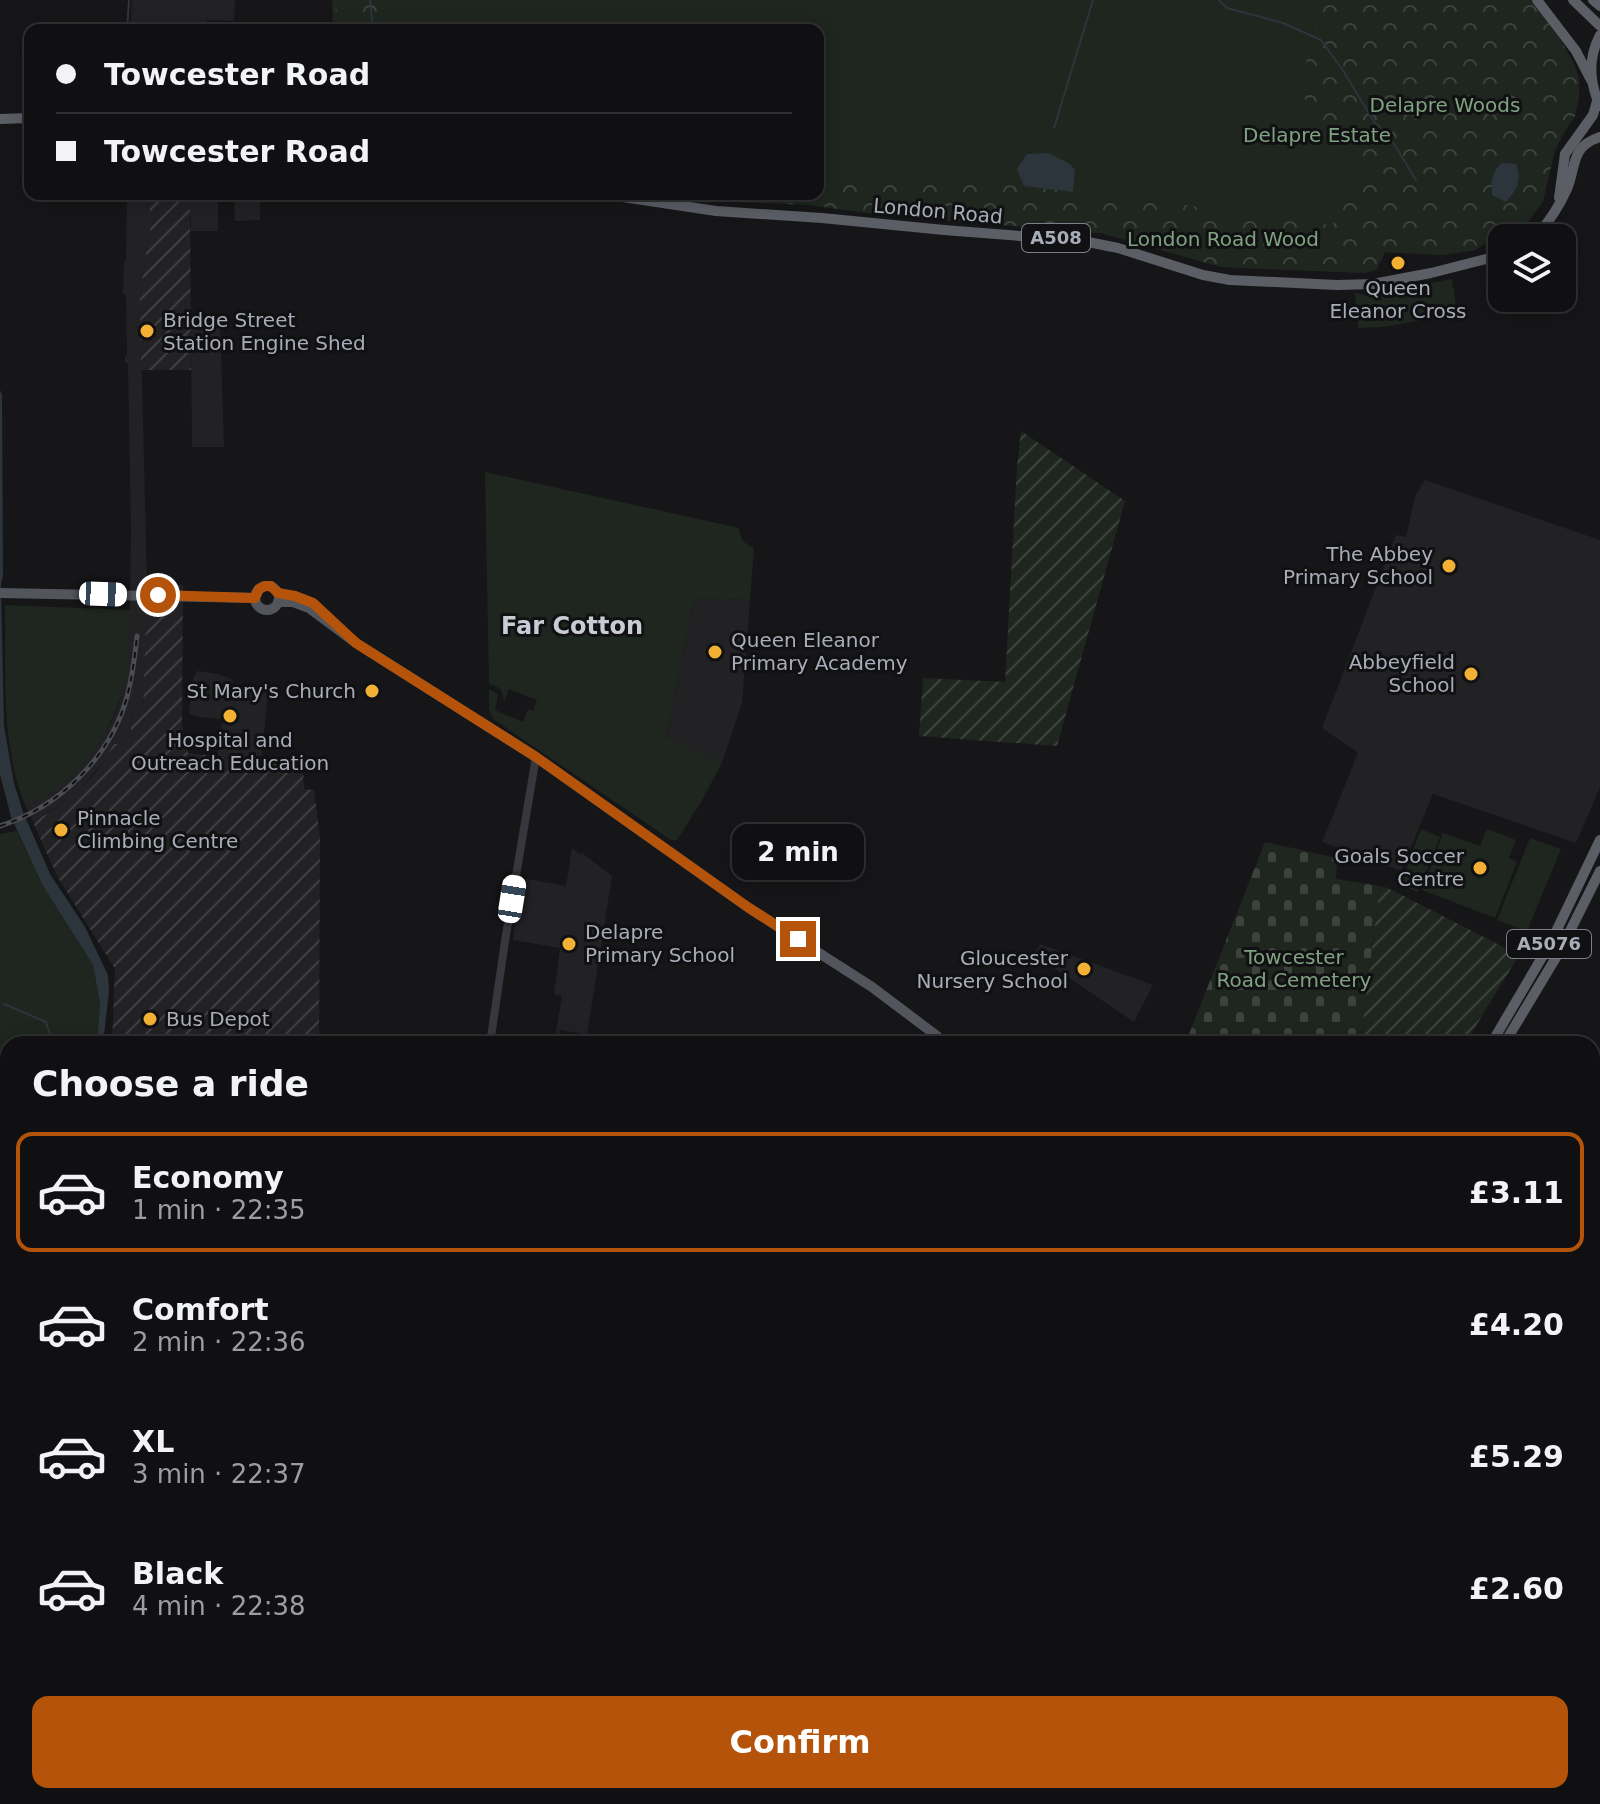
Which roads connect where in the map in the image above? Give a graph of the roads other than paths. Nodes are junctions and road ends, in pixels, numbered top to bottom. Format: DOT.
graph roads {
  1 [pos="1537,0"];
  2 [pos="1573,0"];
  3 [pos="1593,0"];
  4 [pos="1600,6"];
  5 [pos="1600,26"];
  6 [pos="1597,40"];
  7 [pos="1591,80"];
  8 [pos="1599,104"];
  9 [pos="24,118"];
  10 [pos="0,119"];
  11 [pos="1600,137"];
  12 [pos="643,200"];
  13 [pos="1558,208"];
  14 [pos="1546,224"];
  15 [pos="1488,259"];
  16 [pos="0,593"];
  17 [pos="255,598"];
  18 [pos="278,598"];
  19 [pos="536,757"];
  20 [pos="1600,840"];
  21 [pos="1600,871"];
  22 [pos="491,1036"];
  23 [pos="937,1036"];
  24 [pos="1496,1036"];
  25 [pos="1509,1036"];
  1 -- 7 [label="highway"];
  2 -- 5 [label="highway"];
  3 -- 4 [label="highway"];
  6 -- 7 [label="highway"];
  7 -- 8 [label="highway"];
  8 -- 13 [label="highway"];
  9 -- 10 [label="highway"];
  11 -- 13 [label="highway"];
  12 -- 15 [label="highway, London Road / A508"];
  13 -- 14 [label="highway"];
  16 -- 17 [label="main road"];
  17 -- 18 [label="main road"];
  17 -- 18 [label="main road"];
  18 -- 19 [label="main road"];
  19 -- 22 [label="street"];
  19 -- 23 [label="main road"];
  20 -- 24 [label="highway, A5076"];
  21 -- 25 [label="highway, A5076"];
}
